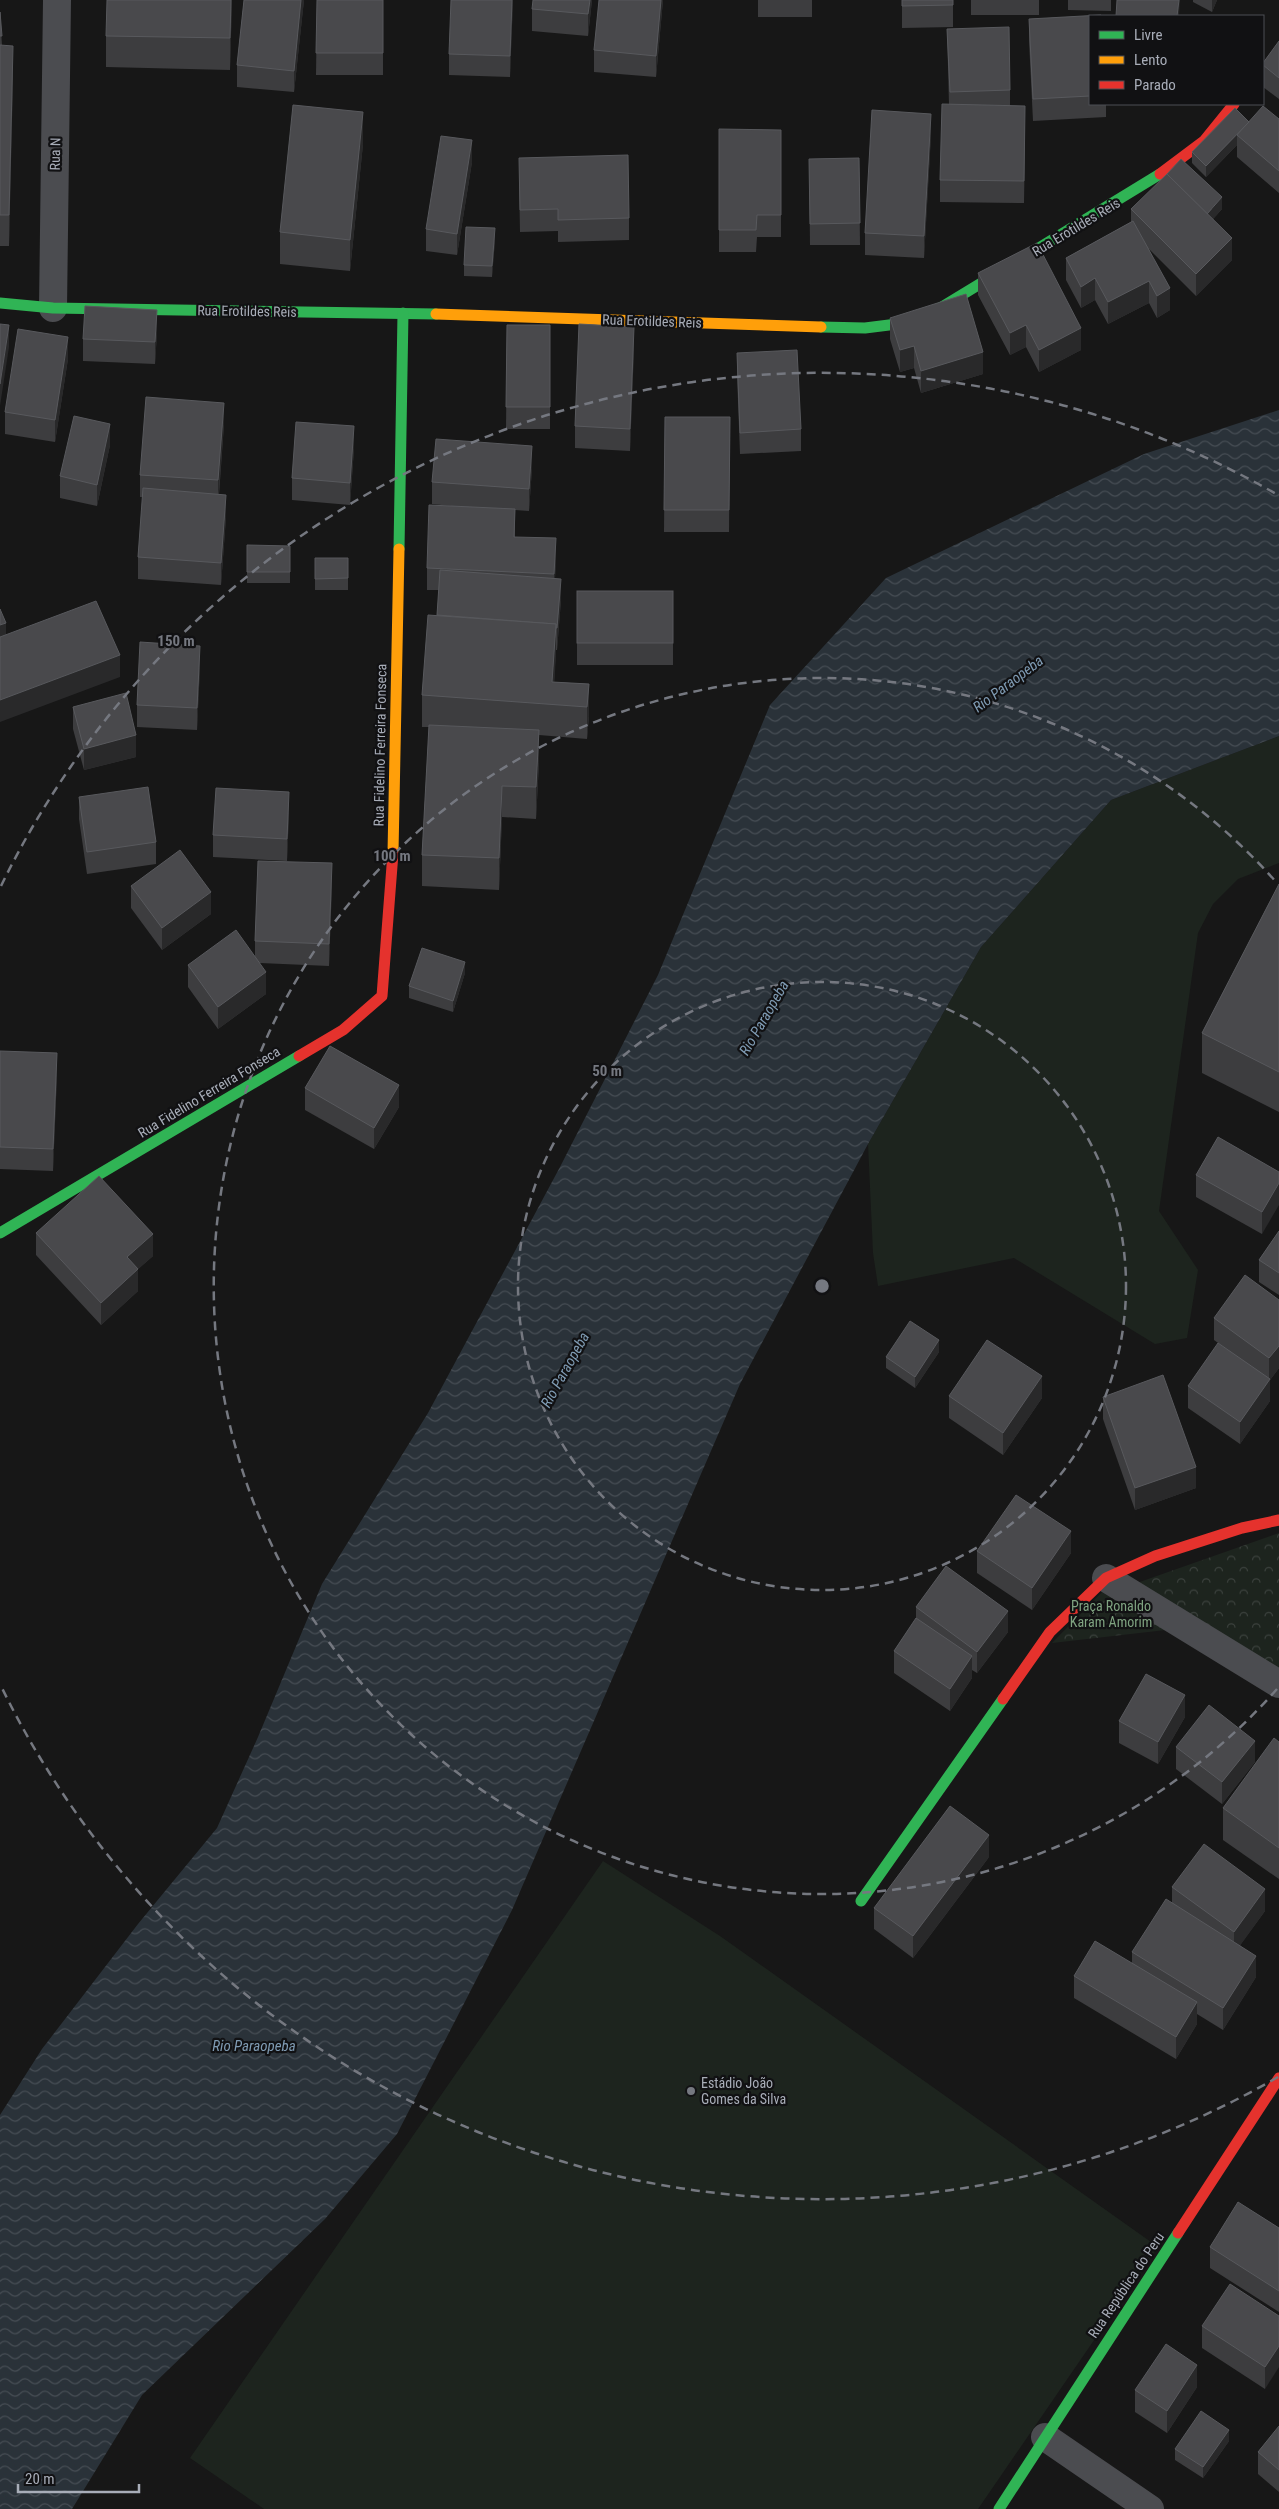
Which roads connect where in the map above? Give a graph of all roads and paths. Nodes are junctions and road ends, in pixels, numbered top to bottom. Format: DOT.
graph roads {
  1 [pos="56,0"];
  2 [pos="1233,105"];
  3 [pos="0,303"];
  4 [pos="53,308"];
  5 [pos="403,313"];
  6 [pos="0,1233"];
  7 [pos="1279,1520"];
  8 [pos="1106,1578"];
  9 [pos="1279,1684"];
  10 [pos="861,1901"];
  11 [pos="1279,2078"];
  12 [pos="1045,2437"];
  13 [pos="999,2509"];
  14 [pos="1150,2509"];
  1 -- 4 [label="street, Rua N"];
  2 -- 5 [label="street, Rua Erotildes Reis"];
  3 -- 4 [label="street, Rua Erotildes Reis"];
  4 -- 5 [label="street, Rua Erotildes Reis"];
  5 -- 6 [label="street, Rua Fidelino Ferreira Fonseca"];
  7 -- 8 [label="street"];
  8 -- 9 [label="street"];
  8 -- 10 [label="street"];
  11 -- 12 [label="street, Rua República do Peru"];
  12 -- 13 [label="street, Rua República do Peru"];
  12 -- 14 [label="street"];
}
